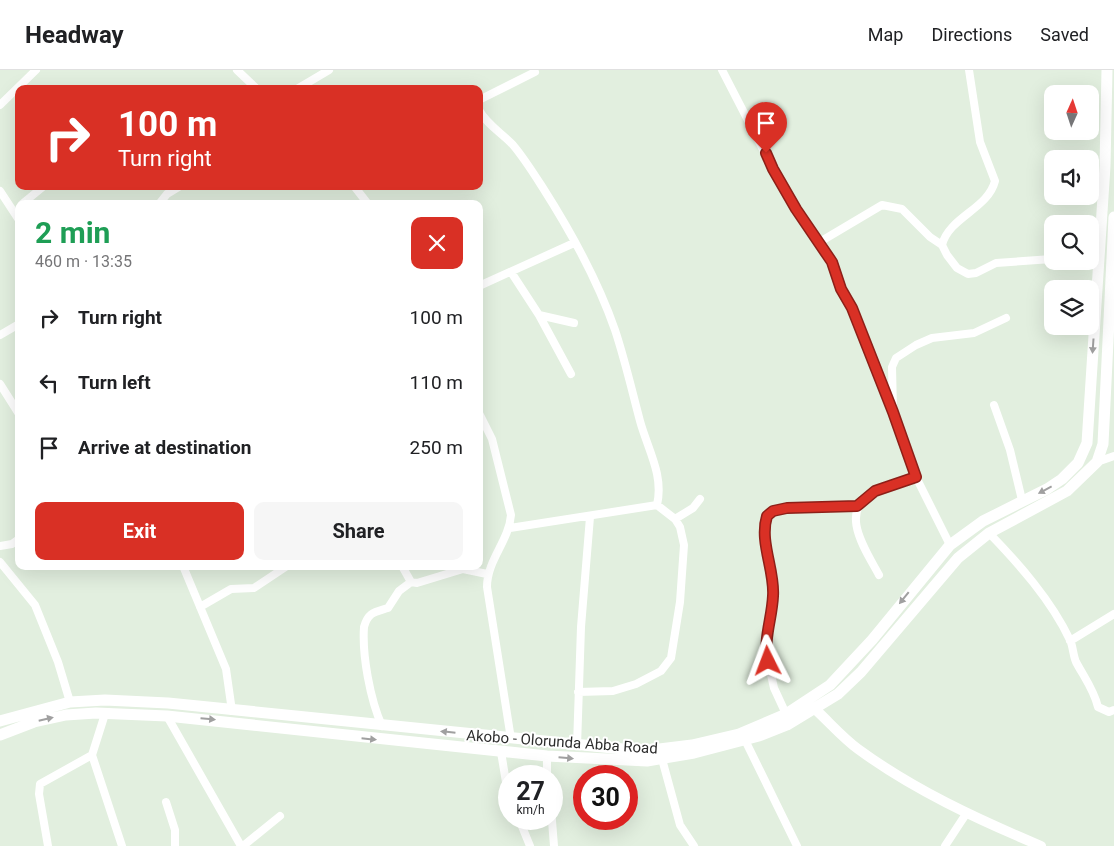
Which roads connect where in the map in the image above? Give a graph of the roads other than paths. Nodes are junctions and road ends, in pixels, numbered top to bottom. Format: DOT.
graph roads {
  1 [pos="36,70"];
  2 [pos="237,70"];
  3 [pos="329,70"];
  4 [pos="722,70"];
  5 [pos="969,70"];
  6 [pos="1106,70"];
  7 [pos="535,72"];
  8 [pos="20,85"];
  9 [pos="253,85"];
  10 [pos="304,85"];
  11 [pos="15,90"];
  12 [pos="483,98"];
  13 [pos="0,104"];
  14 [pos="483,118"];
  15 [pos="39,190"];
  16 [pos="174,190"];
  17 [pos="357,190"];
  18 [pos="0,191"];
  19 [pos="27,200"];
  20 [pos="162,200"];
  21 [pos="365,200"];
  22 [pos="15,208"];
  23 [pos="1114,219"];
  24 [pos="1102,220"];
  25 [pos="1099,234"];
  26 [pos="574,243"];
  27 [pos="818,243"];
  28 [pos="942,244"];
  29 [pos="1044,260"];
  30 [pos="1094,270"];
  31 [pos="511,272"];
  32 [pos="483,284"];
  33 [pos="1112,300"];
  34 [pos="540,315"];
  35 [pos="1006,318"];
  36 [pos="574,323"];
  37 [pos="15,326"];
  38 [pos="0,335"];
  39 [pos="571,374"];
  40 [pos="0,384"];
  41 [pos="994,406"];
  42 [pos="15,408"];
  43 [pos="893,412"];
  44 [pos="483,421"];
  45 [pos="1114,456"];
  46 [pos="1097,462"];
  47 [pos="916,477"];
  48 [pos="700,499"];
  49 [pos="1022,500"];
  50 [pos="657,506"];
  51 [pos="857,506"];
  52 [pos="590,517"];
  53 [pos="675,519"];
  54 [pos="510,528"];
  55 [pos="989,533"];
  56 [pos="15,542"];
  57 [pos="950,545"];
  58 [pos="0,546"];
  59 [pos="0,562"];
  60 [pos="185,570"];
  61 [pos="281,570"];
  62 [pos="404,570"];
  63 [pos="460,570"];
  64 [pos="468,570"];
  65 [pos="487,574"];
  66 [pos="923,575"];
  67 [pos="879,576"];
  68 [pos="411,582"];
  69 [pos="932,588"];
  70 [pos="200,607"];
  71 [pos="1114,614"];
  72 [pos="1070,641"];
  73 [pos="578,692"];
  74 [pos="70,702"];
  75 [pos="816,710"];
  76 [pos="1114,710"];
  77 [pos="232,711"];
  78 [pos="105,714"];
  79 [pos="786,714"];
  80 [pos="168,716"];
  81 [pos="0,721"];
  82 [pos="382,726"];
  83 [pos="0,735"];
  84 [pos="511,739"];
  85 [pos="745,740"];
  86 [pos="578,746"];
  87 [pos="501,752"];
  88 [pos="92,755"];
  89 [pos="547,756"];
  90 [pos="662,759"];
  91 [pos="503,765"];
  92 [pos="547,765"];
  93 [pos="166,802"];
  94 [pos="966,814"];
  95 [pos="280,816"];
  96 [pos="523,830"];
  97 [pos="553,830"];
  98 [pos="48,846"];
  99 [pos="122,846"];
  100 [pos="175,846"];
  101 [pos="242,846"];
  102 [pos="530,846"];
  103 [pos="554,846"];
  104 [pos="694,846"];
  105 [pos="797,846"];
  106 [pos="945,846"];
  107 [pos="1041,846"];
  1 -- 8 [label="street"];
  2 -- 9 [label="street"];
  3 -- 10 [label="street"];
  4 -- 27 [label="street"];
  5 -- 28 [label="street"];
  6 -- 24 [label="main road, Akobo - Olorunda Abba Road"];
  7 -- 12 [label="street"];
  11 -- 13 [label="street"];
  14 -- 26 [label="street"];
  15 -- 19 [label="street"];
  16 -- 20 [label="street"];
  17 -- 21 [label="street"];
  18 -- 22 [label="street"];
  23 -- 24 [label="main road"];
  23 -- 33 [label="main road"];
  24 -- 25 [label="main road, Akobo - Olorunda Abba Road"];
  26 -- 31 [label="street"];
  26 -- 50 [label="street"];
  27 -- 28 [label="street"];
  27 -- 43 [label="street"];
  28 -- 29 [label="street"];
  30 -- 49 [label="main road, Akobo - Olorunda Abba Road, one-way"];
  31 -- 32 [label="street"];
  31 -- 34 [label="street"];
  33 -- 46 [label="main road"];
  34 -- 36 [label="street"];
  34 -- 39 [label="street"];
  35 -- 43 [label="street"];
  37 -- 38 [label="street"];
  40 -- 42 [label="street"];
  41 -- 49 [label="street"];
  43 -- 47 [label="street"];
  44 -- 54 [label="street"];
  45 -- 46 [label="street"];
  46 -- 55 [label="main road, Akobo - Olorunda Abba Road"];
  47 -- 51 [label="street"];
  47 -- 57 [label="street"];
  48 -- 53 [label="street"];
  49 -- 57 [label="main road, Akobo - Olorunda Abba Road"];
  50 -- 52 [label="street"];
  50 -- 53 [label="street"];
  51 -- 67 [label="street"];
  51 -- 79 [label="street"];
  52 -- 54 [label="street"];
  52 -- 73 [label="street"];
  53 -- 73 [label="street"];
  54 -- 65 [label="street"];
  55 -- 69 [label="main road, Akobo - Olorunda Abba Road"];
  55 -- 72 [label="street"];
  56 -- 58 [label="street"];
  57 -- 66 [label="main road, Akobo - Olorunda Abba Road"];
  59 -- 74 [label="street"];
  60 -- 70 [label="street"];
  61 -- 70 [label="street"];
  62 -- 68 [label="street"];
  63 -- 68 [label="street"];
  64 -- 65 [label="street"];
  65 -- 84 [label="street"];
  66 -- 69 [label="main road"];
  66 -- 79 [label="main road, Akobo - Olorunda Abba Road, one-way"];
  68 -- 82 [label="street"];
  69 -- 75 [label="main road, Akobo - Olorunda Abba Road"];
  70 -- 77 [label="street"];
  71 -- 72 [label="street"];
  72 -- 76 [label="street"];
  73 -- 86 [label="street"];
  74 -- 77 [label="main road, Akobo - Olorunda Abba Road"];
  74 -- 81 [label="main road, Akobo - Olorunda Abba Road"];
  75 -- 85 [label="main road, Akobo - Olorunda Abba Road"];
  75 -- 94 [label="street"];
  77 -- 82 [label="main road, Akobo - Olorunda Abba Road"];
  78 -- 80 [label="main road, Akobo - Olorunda Abba Road"];
  83 -- 78 [label="main road, Akobo - Olorunda Abba Road, one-way"];
  78 -- 88 [label="street"];
  79 -- 86 [label="main road, Akobo - Olorunda Abba Road"];
  80 -- 87 [label="main road, Akobo - Olorunda Abba Road, one-way"];
  80 -- 101 [label="street"];
  84 -- 82 [label="main road, Akobo - Olorunda Abba Road, one-way"];
  84 -- 86 [label="main road, Akobo - Olorunda Abba Road"];
  85 -- 90 [label="main road, Akobo - Olorunda Abba Road"];
  85 -- 105 [label="street"];
  87 -- 89 [label="main road, Akobo - Olorunda Abba Road"];
  87 -- 91 [label="street"];
  88 -- 98 [label="street"];
  88 -- 99 [label="street"];
  89 -- 90 [label="main road, Akobo - Olorunda Abba Road, one-way"];
  89 -- 92 [label="street"];
  90 -- 104 [label="street"];
  93 -- 100 [label="street"];
  94 -- 106 [label="street"];
  94 -- 107 [label="street"];
  95 -- 101 [label="street"];
  96 -- 102 [label="street"];
  97 -- 103 [label="street"];
}
